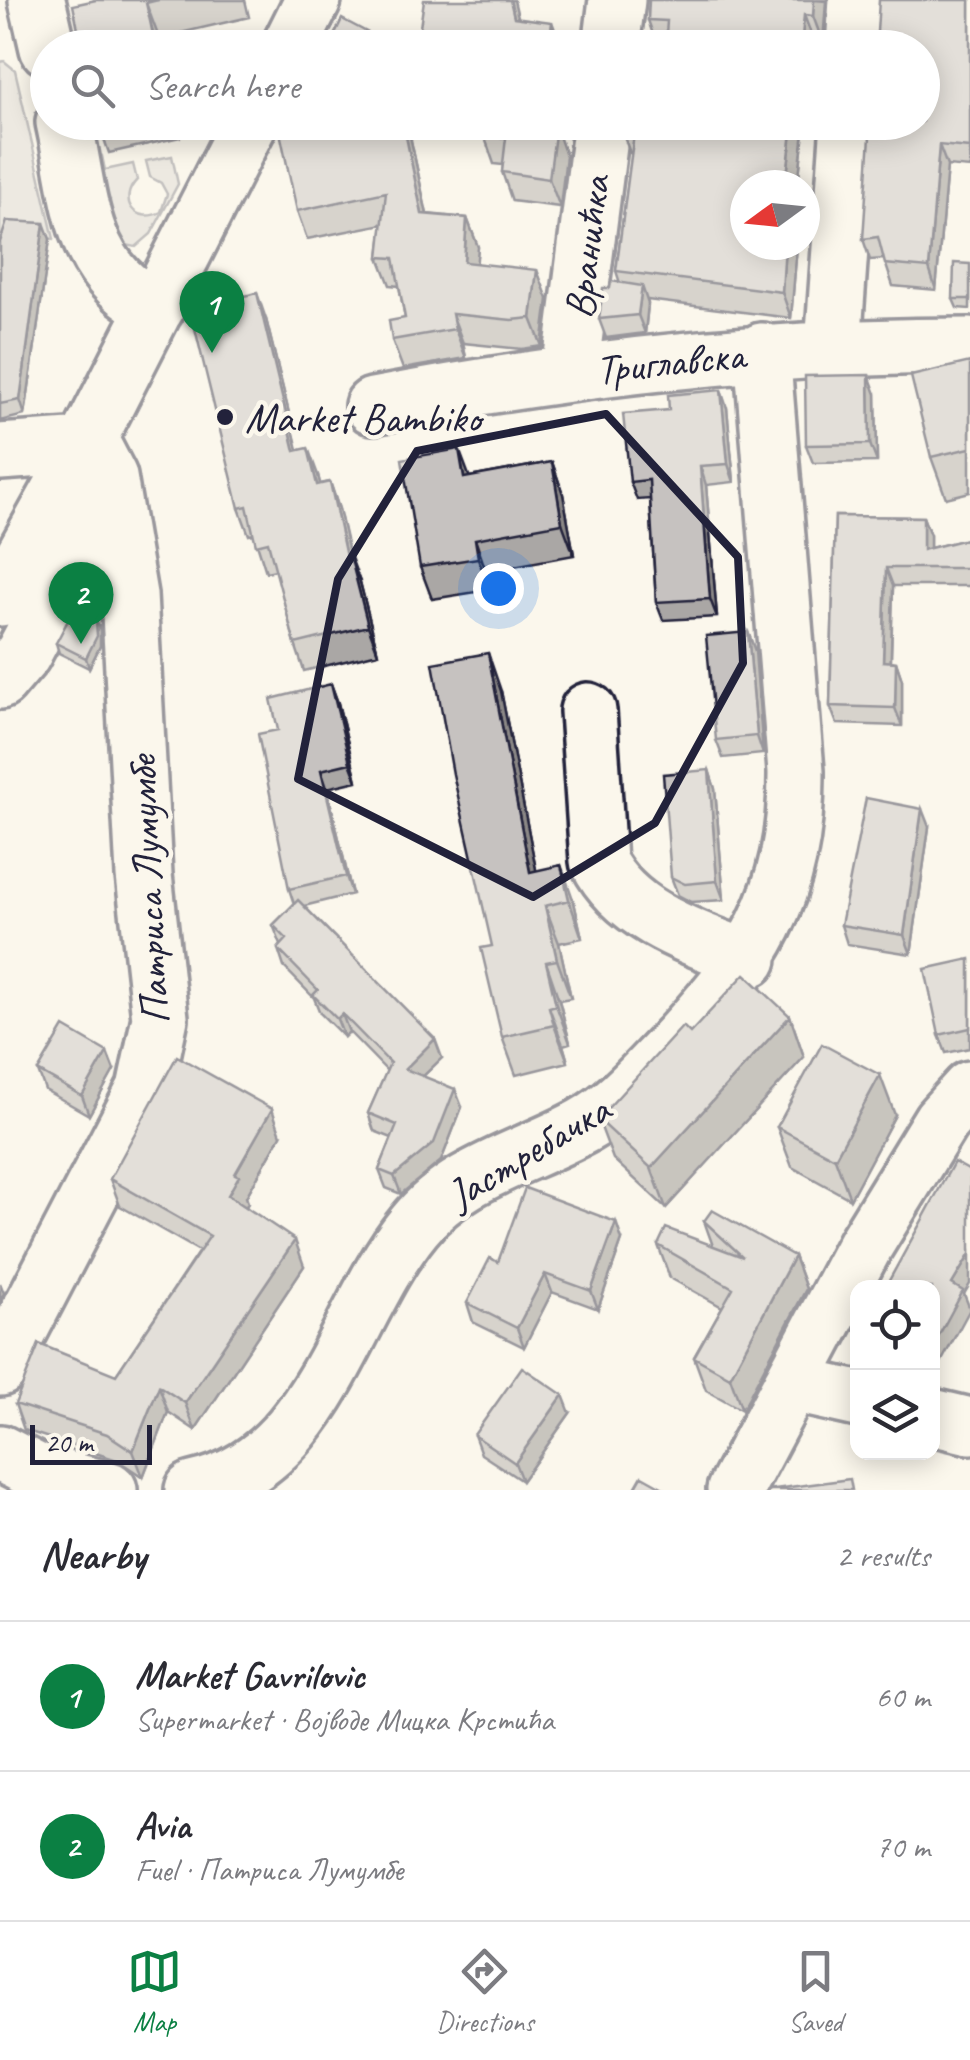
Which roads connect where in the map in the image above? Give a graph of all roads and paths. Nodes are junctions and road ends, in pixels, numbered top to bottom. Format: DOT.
graph roads {
  1 [pos="37,0"];
  2 [pos="313,0"];
  3 [pos="617,0"];
  4 [pos="857,0"];
  5 [pos="44,30"];
  6 [pos="298,30"];
  7 [pos="613,30"];
  8 [pos="855,30"];
  9 [pos="68,140"];
  10 [pos="241,140"];
  11 [pos="600,140"];
  12 [pos="848,140"];
  13 [pos="156,308"];
  14 [pos="970,346"];
  15 [pos="833,347"];
  16 [pos="762,351"];
  17 [pos="570,372"];
  18 [pos="372,406"];
  19 [pos="85,446"];
  20 [pos="0,452"];
  21 [pos="0,598"];
  22 [pos="0,682"];
  23 [pos="588,711"];
  24 [pos="749,958"];
  25 [pos="970,1089"];
  26 [pos="0,1368"];
  27 [pos="791,1384"];
  28 [pos="850,1398"];
  29 [pos="940,1419"];
  30 [pos="970,1426"];
  31 [pos="0,1453"];
  32 [pos="109,1490"];
  33 [pos="193,1490"];
  34 [pos="735,1490"];
  1 -- 5 [label="street"];
  2 -- 6 [label="street"];
  3 -- 7 [label="street"];
  4 -- 8 [label="street"];
  9 -- 13 [label="street"];
  10 -- 13 [label="street"];
  11 -- 17 [label="street, Вранићка"];
  12 -- 15 [label="street"];
  13 -- 19 [label="street"];
  14 -- 15 [label="street, Триглавска"];
  15 -- 16 [label="street, Триглавска"];
  16 -- 17 [label="street, Триглавска"];
  16 -- 24 [label="street, Јастребачка"];
  17 -- 18 [label="street, Триглавска"];
  19 -- 20 [label="street"];
  19 -- 21 [label="street"];
  19 -- 22 [label="street"];
  19 -- 26 [label="street, Патриса Лумумбе"];
  23 -- 24 [label="street"];
  24 -- 33 [label="street, Јастребачка"];
  25 -- 27 [label="street"];
  27 -- 28 [label="street"];
  27 -- 34 [label="street"];
  29 -- 30 [label="street"];
  31 -- 32 [label="street"];
}
